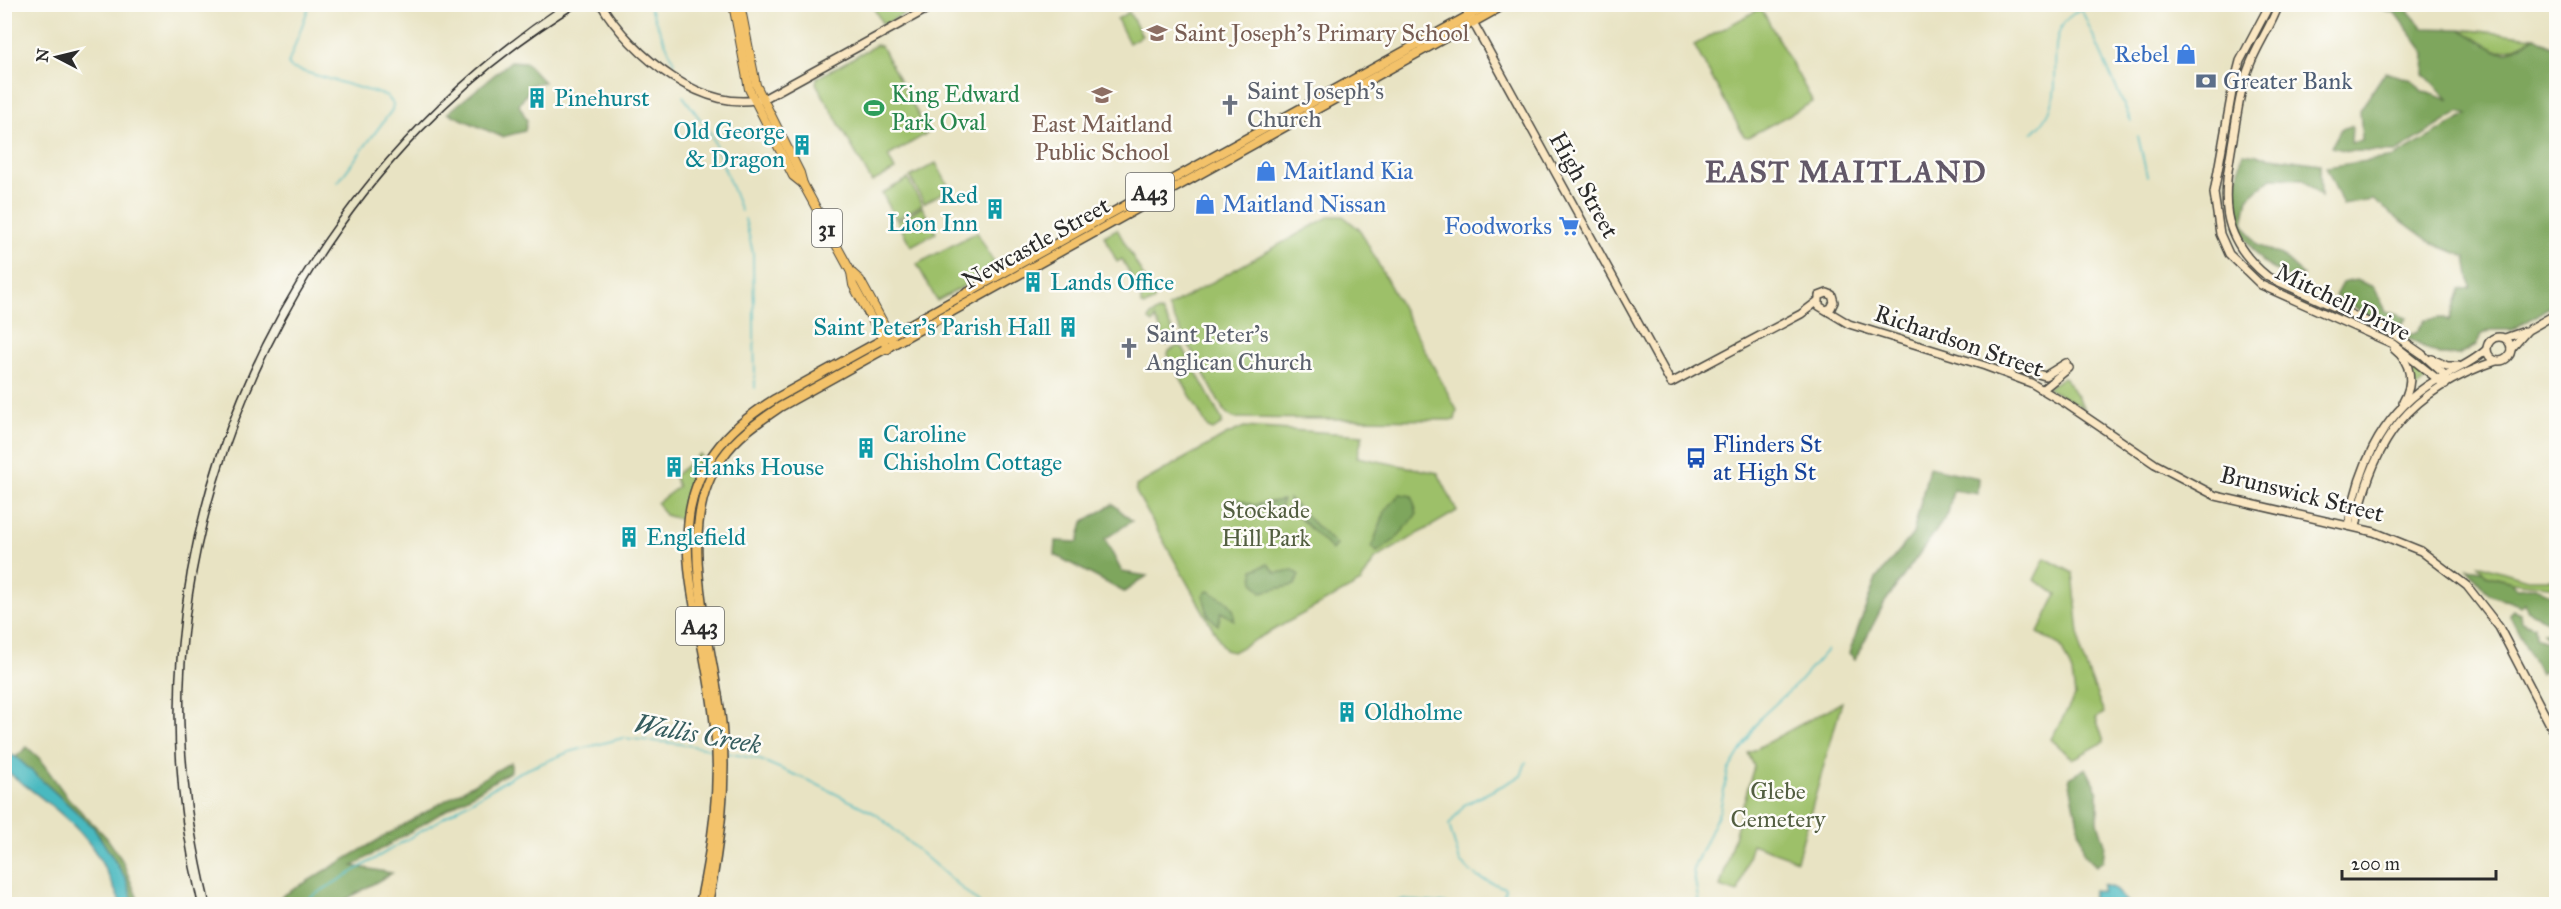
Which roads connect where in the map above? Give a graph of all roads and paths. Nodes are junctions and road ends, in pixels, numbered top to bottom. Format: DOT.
graph roads {
  1 [pos="733,4"];
  2 [pos="740,4"];
  3 [pos="936,4"];
  4 [pos="1463,4"];
  5 [pos="1490,4"];
  6 [pos="1506,4"];
  7 [pos="2270,4"];
  8 [pos="2279,4"];
  9 [pos="602,6"];
  10 [pos="1471,19"];
  11 [pos="757,100"];
  12 [pos="1287,125"];
  13 [pos="1261,129"];
  14 [pos="1271,134"];
  15 [pos="1245,138"];
  16 [pos="1005,272"];
  17 [pos="1016,276"];
  18 [pos="1818,301"];
  19 [pos="1834,304"];
  20 [pos="1824,309"];
  21 [pos="1801,314"];
  22 [pos="2556,314"];
  23 [pos="1839,318"];
  24 [pos="2528,330"];
  25 [pos="2378,337"];
  26 [pos="887,338"];
  27 [pos="2505,338"];
  28 [pos="892,346"];
  29 [pos="2511,349"];
  30 [pos="2486,350"];
  31 [pos="2422,354"];
  32 [pos="2496,361"];
  33 [pos="2464,365"];
  34 [pos="2002,371"];
  35 [pos="2441,377"];
  36 [pos="2445,385"];
  37 [pos="2043,389"];
  38 [pos="775,399"];
  39 [pos="780,407"];
  40 [pos="2397,412"];
  41 [pos="2124,443"];
  42 [pos="687,525"];
  43 [pos="697,526"];
  44 [pos="2353,527"];
  45 [pos="719,729"];
  46 [pos="2556,736"];
  47 [pos="720,767"];
  48 [pos="700,904"];
  49 [pos="708,904"];
  1 -- 11 [label="main road, 31"];
  2 -- 11 [label="main road, 31"];
  3 -- 11 [label="main road"];
  4 -- 10 [label="main road, High Street"];
  5 -- 10 [label="highway, Newcastle Street / A43"];
  6 -- 10 [label="highway, Newcastle Street / A43"];
  7 -- 25 [label="main road, Mitchell Drive"];
  8 -- 31 [label="main road, Mitchell Drive"];
  9 -- 11 [label="main road"];
  10 -- 12 [label="highway, Newcastle Street / A43"];
  10 -- 13 [label="highway, Newcastle Street / A43"];
  10 -- 21 [label="main road, High Street"];
  11 -- 26 [label="main road, 31"];
  12 -- 13 [label="highway"];
  12 -- 14 [label="highway, Newcastle Street / A43"];
  13 -- 15 [label="highway, Newcastle Street / A43"];
  14 -- 15 [label="highway"];
  14 -- 17 [label="highway, Newcastle Street / A43"];
  15 -- 16 [label="highway, Newcastle Street / A43"];
  16 -- 17 [label="highway"];
  16 -- 26 [label="highway, Newcastle Street / A43"];
  17 -- 28 [label="highway, Newcastle Street / A43"];
  18 -- 19 [label="main road"];
  18 -- 20 [label="main road"];
  18 -- 21 [label="main road"];
  19 -- 20 [label="main road"];
  19 -- 23 [label="main road, Richardson Street"];
  20 -- 21 [label="main road"];
  20 -- 23 [label="main road, Richardson Street"];
  22 -- 24 [label="main road"];
  23 -- 34 [label="main road, Richardson Street"];
  24 -- 27 [label="main road"];
  24 -- 29 [label="main road"];
  25 -- 35 [label="main road, Mitchell Drive"];
  25 -- 40 [label="main road"];
  26 -- 28 [label="main road"];
  26 -- 38 [label="highway, Newcastle Street / A43"];
  27 -- 29 [label="main road"];
  27 -- 30 [label="main road"];
  28 -- 39 [label="highway, Newcastle Street / A43"];
  29 -- 32 [label="main road"];
  30 -- 32 [label="main road"];
  30 -- 33 [label="main road"];
  31 -- 33 [label="main road"];
  31 -- 35 [label="main road, Mitchell Drive"];
  32 -- 36 [label="main road"];
  33 -- 35 [label="main road"];
  34 -- 37 [label="main road, Richardson Street"];
  34 -- 37 [label="main road"];
  35 -- 36 [label="main road, Mitchell Drive"];
  35 -- 40 [label="main road"];
  36 -- 44 [label="main road"];
  37 -- 41 [label="main road, Richardson Street"];
  38 -- 39 [label="highway"];
  38 -- 42 [label="highway, Newcastle Street / A43"];
  39 -- 43 [label="highway, Newcastle Street / A43"];
  40 -- 44 [label="main road"];
  41 -- 44 [label="main road, Brunswick Street"];
  42 -- 43 [label="highway"];
  42 -- 45 [label="highway, A43"];
  43 -- 45 [label="highway, A43"];
  44 -- 46 [label="main road, Brunswick Street"];
  45 -- 47 [label="highway, A43"];
  47 -- 48 [label="highway, A43"];
  47 -- 49 [label="highway, A43"];
}
